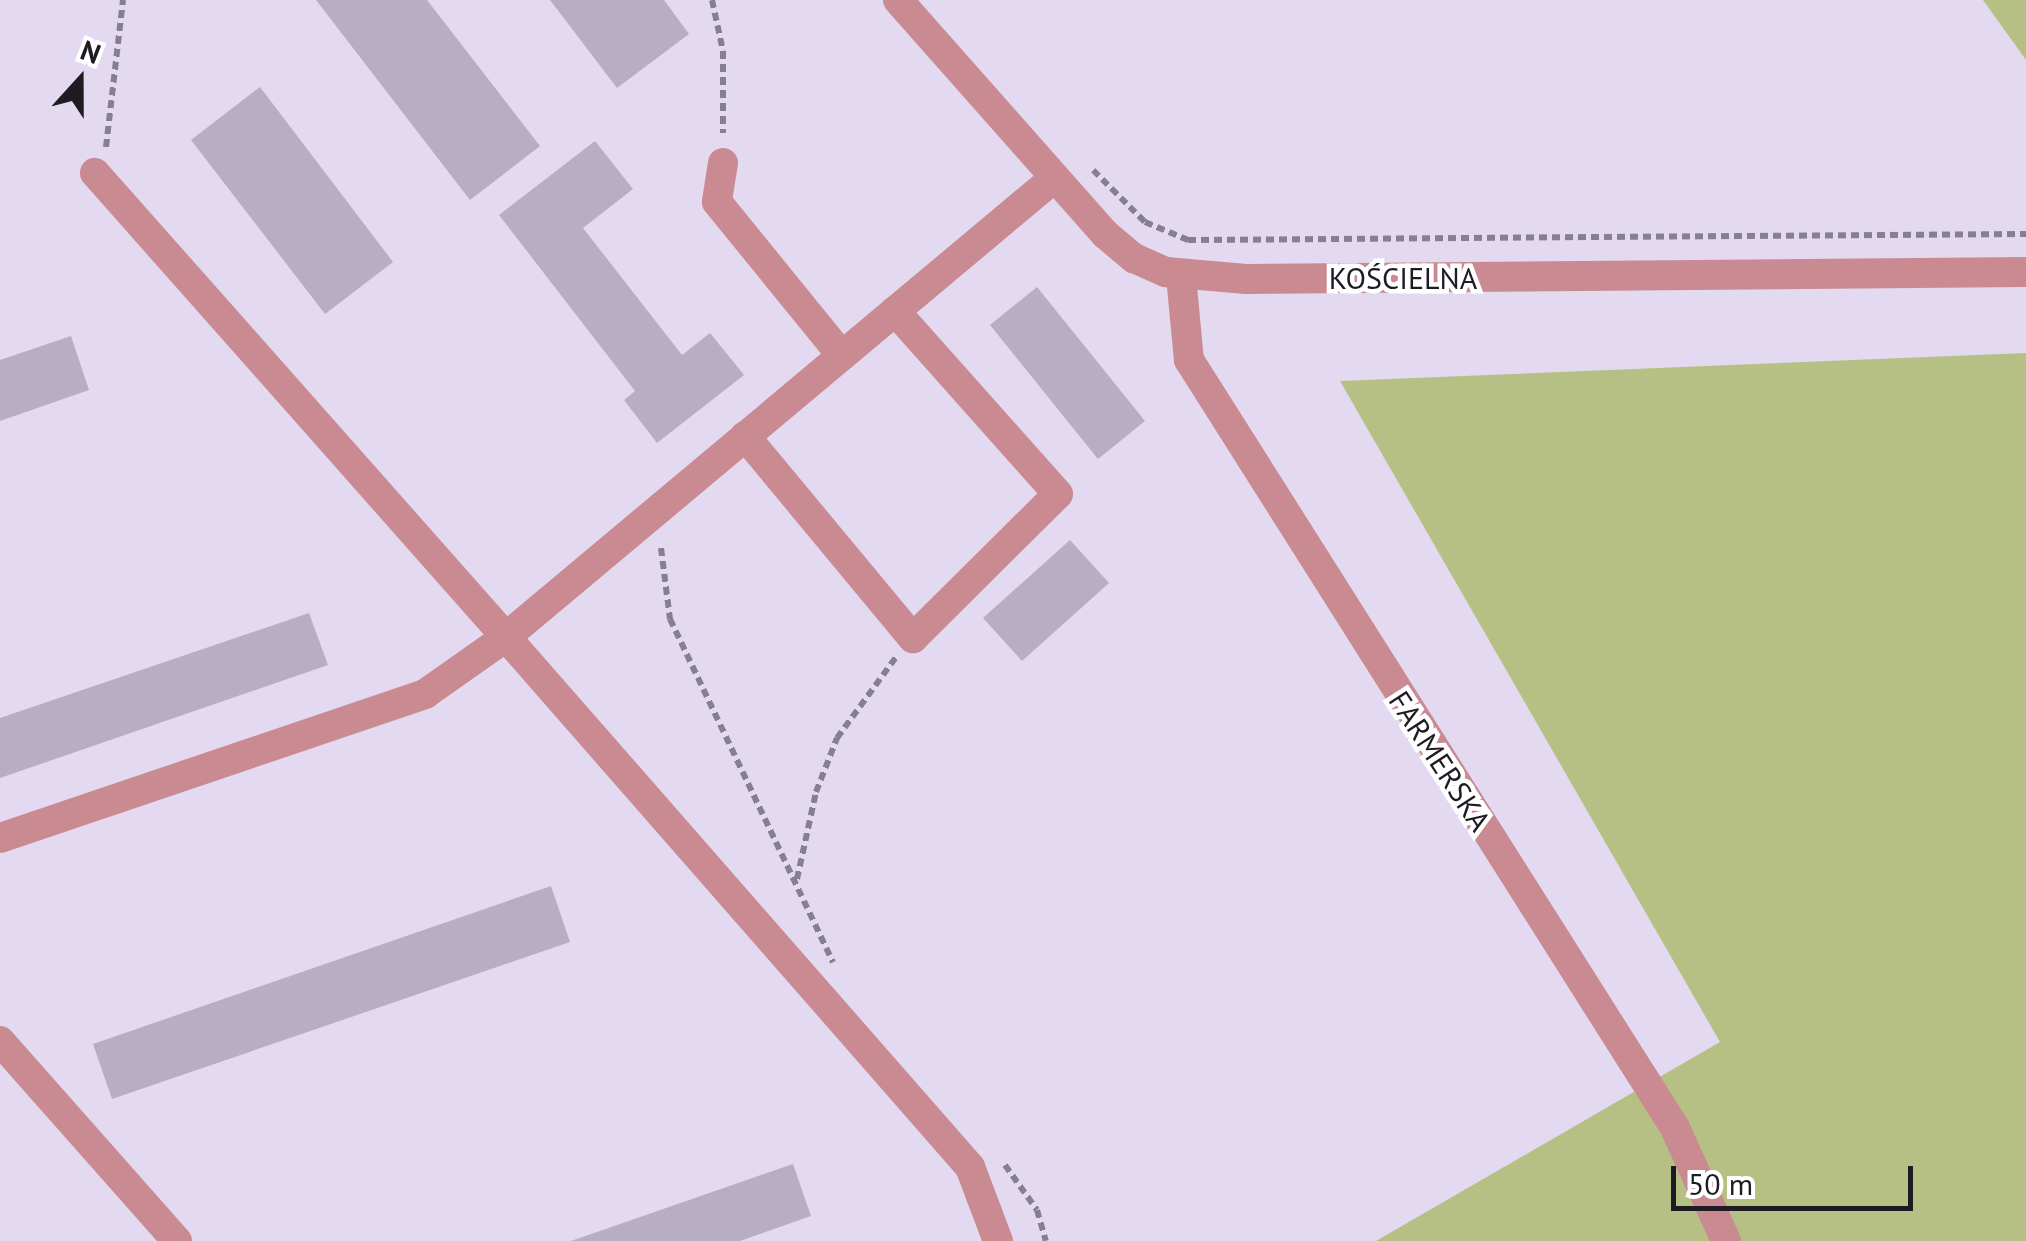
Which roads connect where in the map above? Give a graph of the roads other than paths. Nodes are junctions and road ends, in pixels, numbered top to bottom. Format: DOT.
graph roads {
  1 [pos="898,0"];
  2 [pos="723,163"];
  3 [pos="95,172"];
  4 [pos="1053,179"];
  5 [pos="2026,272"];
  6 [pos="1181,276"];
  7 [pos="896,310"];
  8 [pos="842,356"];
  9 [pos="746,436"];
  10 [pos="506,637"];
  11 [pos="0,838"];
  12 [pos="0,1041"];
  13 [pos="177,1241"];
  14 [pos="998,1241"];
  15 [pos="1726,1241"];
  1 -- 4 [label="street, KOŚCIELNA"];
  2 -- 8 [label="street"];
  3 -- 10 [label="street"];
  4 -- 6 [label="street, KOŚCIELNA"];
  4 -- 7 [label="street"];
  5 -- 6 [label="street, KOŚCIELNA"];
  6 -- 15 [label="street, FARMERSKA"];
  7 -- 8 [label="street"];
  7 -- 9 [label="street"];
  8 -- 9 [label="street"];
  9 -- 10 [label="street"];
  10 -- 11 [label="street"];
  10 -- 14 [label="street"];
  12 -- 13 [label="street"];
}
